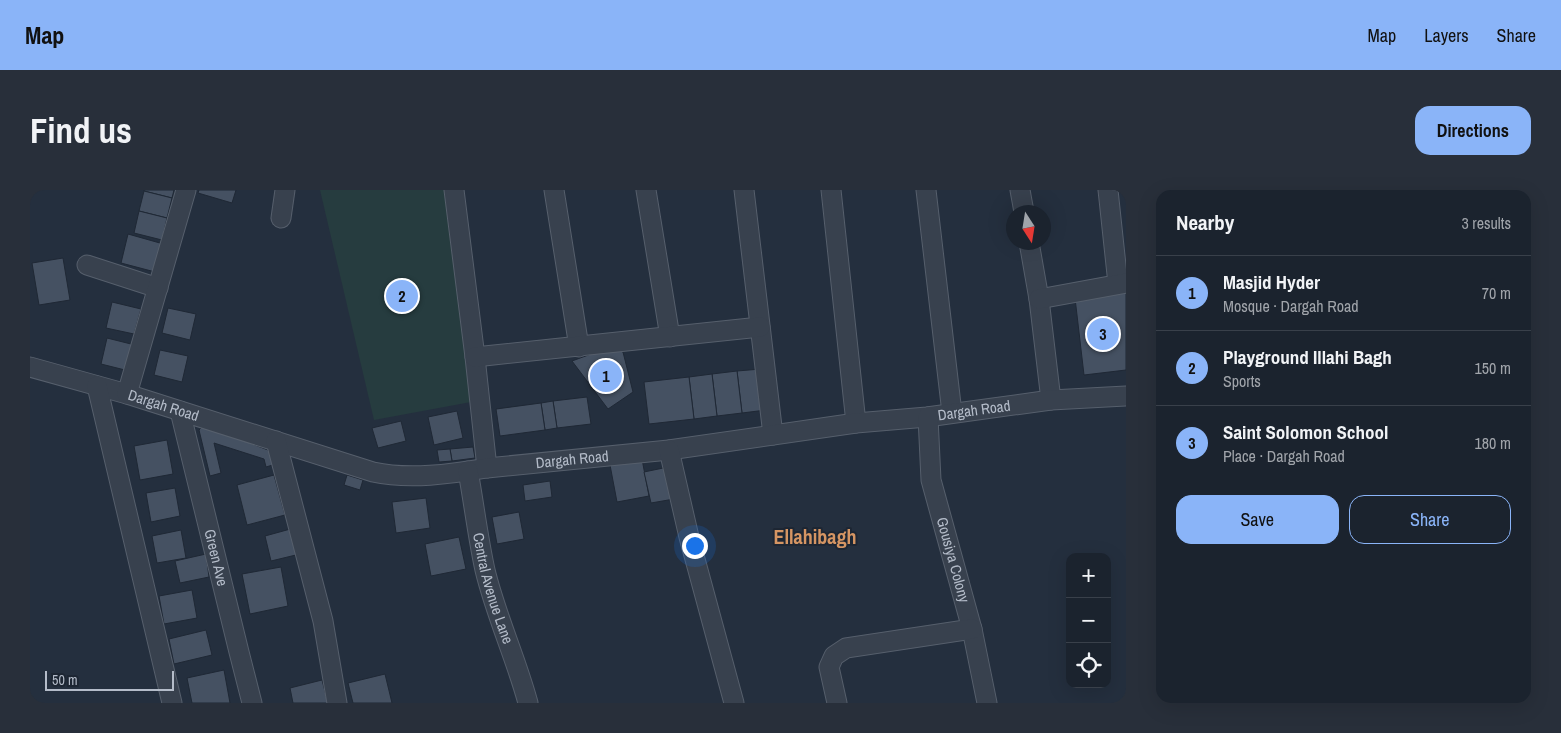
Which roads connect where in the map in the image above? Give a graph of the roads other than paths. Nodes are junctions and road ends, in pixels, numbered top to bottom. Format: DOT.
graph roads {
  1 [pos="186,190"];
  2 [pos="285,190"];
  3 [pos="454,190"];
  4 [pos="554,190"];
  5 [pos="646,190"];
  6 [pos="744,190"];
  7 [pos="831,190"];
  8 [pos="926,190"];
  9 [pos="1020,190"];
  10 [pos="1108,190"];
  11 [pos="1023,205"];
  12 [pos="281,218"];
  13 [pos="1030,250"];
  14 [pos="87,265"];
  15 [pos="1122,284"];
  16 [pos="158,288"];
  17 [pos="1039,300"];
  18 [pos="760,327"];
  19 [pos="670,337"];
  20 [pos="579,346"];
  21 [pos="475,357"];
  22 [pos="30,367"];
  23 [pos="97,386"];
  24 [pos="127,394"];
  25 [pos="1126,396"];
  26 [pos="1051,400"];
  27 [pos="180,412"];
  28 [pos="952,413"];
  29 [pos="928,416"];
  30 [pos="856,423"];
  31 [pos="772,436"];
  32 [pos="276,441"];
  33 [pos="670,450"];
  34 [pos="487,468"];
  35 [pos="468,471"];
  36 [pos="972,629"];
  37 [pos="172,703"];
  38 [pos="252,703"];
  39 [pos="337,703"];
  40 [pos="528,703"];
  41 [pos="734,703"];
  42 [pos="837,703"];
  43 [pos="987,703"];
  1 -- 16 [label="street"];
  2 -- 12 [label="street"];
  3 -- 21 [label="street"];
  4 -- 20 [label="street"];
  5 -- 19 [label="street"];
  6 -- 18 [label="street"];
  7 -- 30 [label="street"];
  8 -- 28 [label="street"];
  9 -- 11 [label="street"];
  10 -- 15 [label="street"];
  13 -- 17 [label="street"];
  14 -- 16 [label="street"];
  15 -- 17 [label="street"];
  16 -- 24 [label="street"];
  17 -- 26 [label="street"];
  18 -- 19 [label="street"];
  18 -- 31 [label="street"];
  19 -- 20 [label="street"];
  20 -- 21 [label="street"];
  21 -- 34 [label="street"];
  22 -- 23 [label="street, Dargah Road"];
  23 -- 24 [label="street, Dargah Road"];
  23 -- 37 [label="street"];
  24 -- 27 [label="street, Dargah Road"];
  25 -- 26 [label="street, Dargah Road"];
  26 -- 28 [label="street, Dargah Road"];
  27 -- 32 [label="street, Dargah Road"];
  27 -- 38 [label="street, Green Ave"];
  28 -- 29 [label="street, Dargah Road"];
  29 -- 30 [label="street, Dargah Road"];
  29 -- 36 [label="street, Gousiya Colony"];
  30 -- 31 [label="street, Dargah Road"];
  31 -- 33 [label="street, Dargah Road"];
  32 -- 35 [label="street, Dargah Road"];
  32 -- 39 [label="street"];
  33 -- 34 [label="street, Dargah Road"];
  33 -- 41 [label="street"];
  34 -- 35 [label="street, Dargah Road"];
  35 -- 40 [label="street, Central Avenue Lane"];
  36 -- 42 [label="street"];
  36 -- 43 [label="street, Gousiya Colony"];
}
